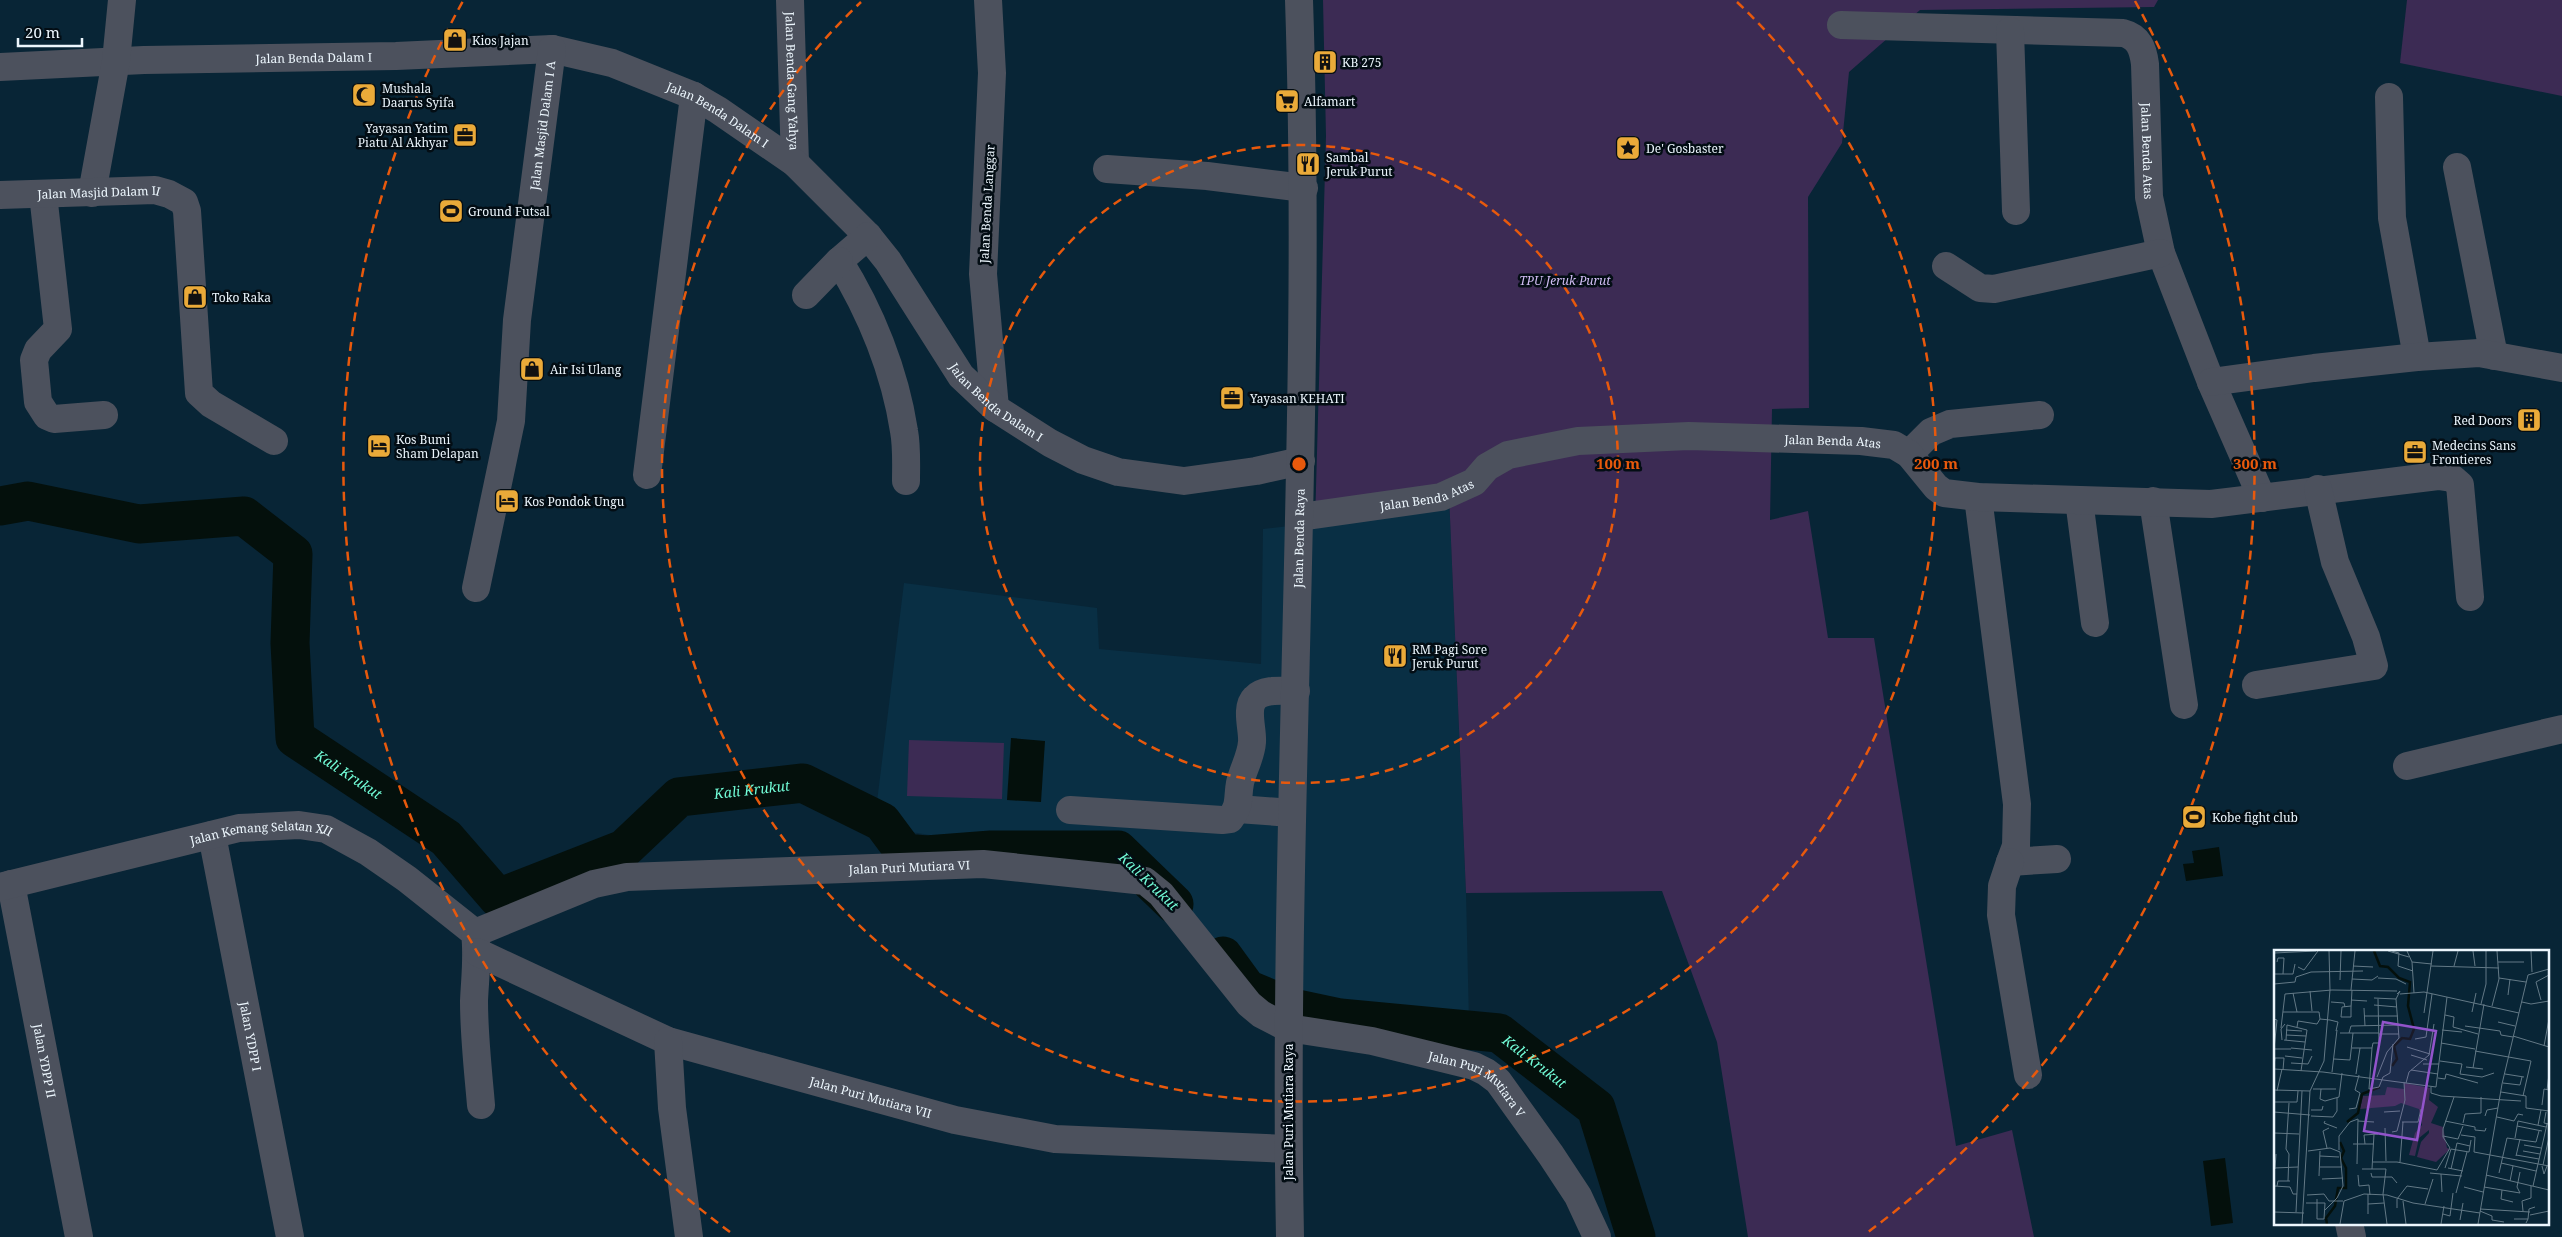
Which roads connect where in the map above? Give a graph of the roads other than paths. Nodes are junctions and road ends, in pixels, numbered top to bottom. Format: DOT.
graph roads {
  1 [pos="122,0"];
  2 [pos="790,0"];
  3 [pos="988,0"];
  4 [pos="1300,0"];
  5 [pos="1842,25"];
  6 [pos="2010,31"];
  7 [pos="552,49"];
  8 [pos="116,61"];
  9 [pos="0,67"];
  10 [pos="694,96"];
  11 [pos="2389,97"];
  12 [pos="795,163"];
  13 [pos="2457,167"];
  14 [pos="1107,169"];
  15 [pos="1304,188"];
  16 [pos="92,193"];
  17 [pos="43,194"];
  18 [pos="0,195"];
  19 [pos="2016,211"];
  20 [pos="868,236"];
  21 [pos="2160,253"];
  22 [pos="839,261"];
  23 [pos="1946,266"];
  24 [pos="806,295"];
  25 [pos="2494,356"];
  26 [pos="2417,357"];
  27 [pos="2562,368"];
  28 [pos="2211,382"];
  29 [pos="995,408"];
  30 [pos="104,415"];
  31 [pos="2040,415"];
  32 [pos="274,441"];
  33 [pos="1908,454"];
  34 [pos="1301,461"];
  35 [pos="647,475"];
  36 [pos="906,481"];
  37 [pos="2318,489"];
  38 [pos="1978,497"];
  39 [pos="2262,498"];
  40 [pos="2079,500"];
  41 [pos="2153,501"];
  42 [pos="1300,517"];
  43 [pos="476,588"];
  44 [pos="2470,597"];
  45 [pos="2095,623"];
  46 [pos="2256,685"];
  47 [pos="1296,691"];
  48 [pos="2184,705"];
  49 [pos="2562,729"];
  50 [pos="2407,766"];
  51 [pos="1238,809"];
  52 [pos="1070,810"];
  53 [pos="1292,814"];
  54 [pos="212,835"];
  55 [pos="2057,860"];
  56 [pos="2010,862"];
  57 [pos="5,886"];
  58 [pos="476,942"];
  59 [pos="1288,988"];
  60 [pos="1288,1022"];
  61 [pos="668,1041"];
  62 [pos="2028,1075"];
  63 [pos="481,1105"];
  64 [pos="1288,1149"];
  65 [pos="2349,1224"];
  66 [pos="78,1237"];
  67 [pos="290,1237"];
  68 [pos="689,1237"];
  69 [pos="1290,1237"];
  70 [pos="1598,1237"];
  71 [pos="2352,1237"];
  1 -- 8 [label="street"];
  2 -- 12 [label="street, Jalan Benda Gang Yahya"];
  3 -- 29 [label="street, Jalan Benda Langgar"];
  4 -- 15 [label="street, Jalan Benda Raya"];
  5 -- 6 [label="street, Jalan Benda Atas"];
  6 -- 19 [label="street"];
  6 -- 21 [label="street, Jalan Benda Atas"];
  7 -- 8 [label="street, Jalan Benda Dalam I"];
  7 -- 10 [label="street, Jalan Benda Dalam I"];
  7 -- 43 [label="street, Jalan Masjid Dalam I A"];
  8 -- 9 [label="street, Jalan Benda Dalam I"];
  8 -- 16 [label="street"];
  10 -- 12 [label="street, Jalan Benda Dalam I"];
  10 -- 35 [label="street"];
  11 -- 26 [label="street"];
  12 -- 20 [label="street, Jalan Benda Dalam I"];
  13 -- 25 [label="street"];
  14 -- 15 [label="street"];
  15 -- 34 [label="street, Jalan Benda Raya"];
  16 -- 17 [label="street, Jalan Masjid Dalam II"];
  16 -- 32 [label="street, Jalan Masjid Dalam II"];
  17 -- 18 [label="street, Jalan Masjid Dalam II"];
  17 -- 30 [label="street"];
  20 -- 22 [label="street"];
  20 -- 29 [label="street, Jalan Benda Dalam I"];
  21 -- 23 [label="street"];
  21 -- 28 [label="street, Jalan Benda Atas"];
  22 -- 24 [label="street"];
  22 -- 36 [label="street"];
  25 -- 26 [label="street"];
  25 -- 27 [label="street"];
  26 -- 28 [label="street"];
  28 -- 39 [label="street, Jalan Benda Atas"];
  29 -- 34 [label="street, Jalan Benda Dalam I"];
  31 -- 33 [label="street"];
  33 -- 38 [label="street, Jalan Benda Atas"];
  33 -- 42 [label="street, Jalan Benda Atas"];
  34 -- 42 [label="street, Jalan Benda Raya"];
  37 -- 39 [label="street"];
  37 -- 44 [label="street"];
  37 -- 46 [label="street"];
  38 -- 40 [label="street, Jalan Benda Atas"];
  38 -- 56 [label="street"];
  39 -- 41 [label="street, Jalan Benda Atas"];
  40 -- 41 [label="street, Jalan Benda Atas"];
  40 -- 45 [label="street"];
  41 -- 48 [label="street"];
  42 -- 47 [label="street, Jalan Benda Raya"];
  47 -- 51 [label="street"];
  47 -- 53 [label="street, Jalan Benda Raya"];
  49 -- 50 [label="street"];
  51 -- 52 [label="street"];
  51 -- 53 [label="street"];
  53 -- 59 [label="street, Jalan Benda Raya"];
  54 -- 57 [label="street, Jalan Kemang Selatan XII"];
  54 -- 58 [label="street, Jalan Kemang Selatan XII"];
  54 -- 67 [label="street, Jalan YDPP I"];
  55 -- 56 [label="street"];
  56 -- 62 [label="street"];
  57 -- 66 [label="street, Jalan YDPP II"];
  58 -- 60 [label="street, Jalan Puri Mutiara VI"];
  58 -- 61 [label="street, Jalan Puri Mutiara VII"];
  58 -- 63 [label="street"];
  59 -- 60 [label="street, Jalan Puri Mutiara Raya"];
  60 -- 64 [label="street, Jalan Puri Mutiara Raya"];
  60 -- 70 [label="street, Jalan Puri Mutiara V"];
  61 -- 64 [label="street, Jalan Puri Mutiara VII"];
  61 -- 68 [label="street"];
  64 -- 69 [label="street, Jalan Puri Mutiara Raya"];
  65 -- 71 [label="street"];
}
